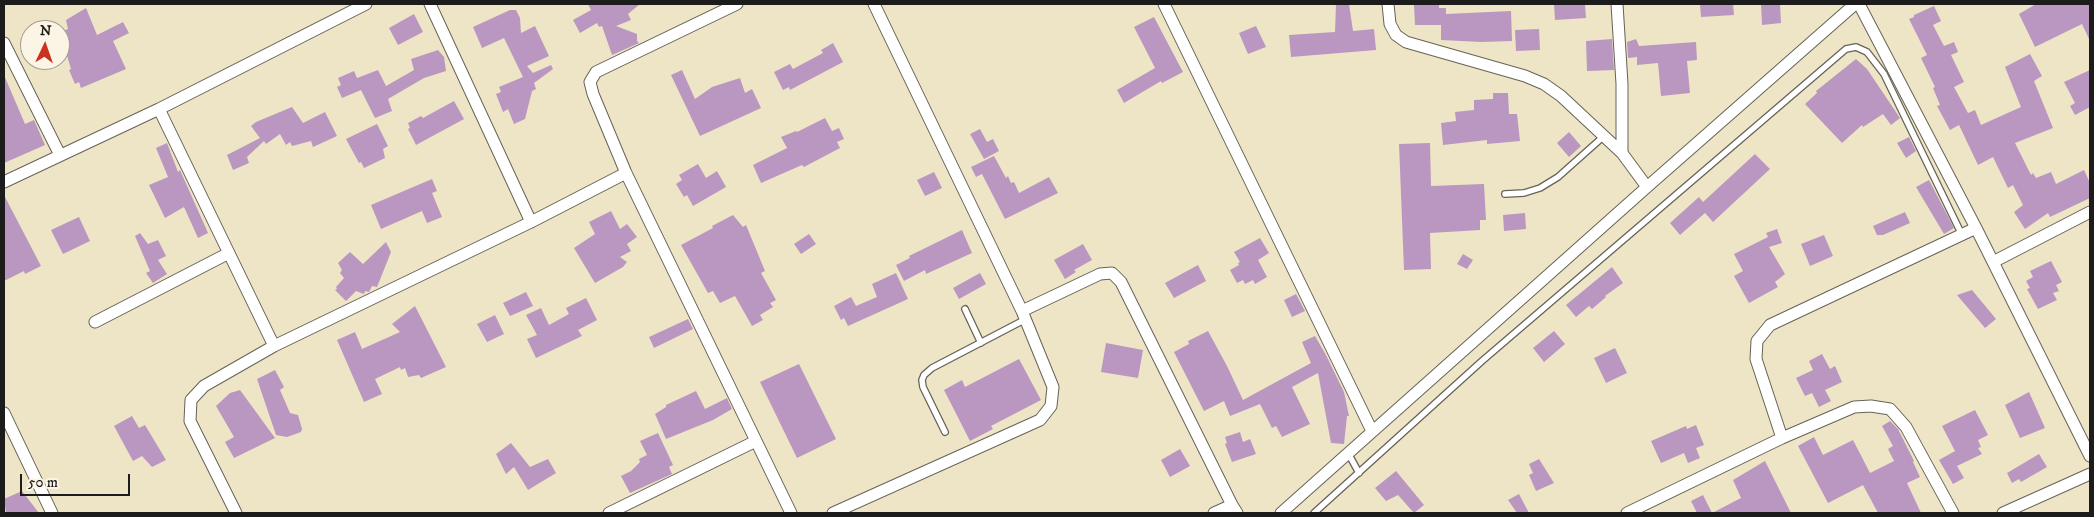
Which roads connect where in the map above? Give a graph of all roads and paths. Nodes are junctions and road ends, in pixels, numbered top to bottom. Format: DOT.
graph roads {
  1 [pos="366,4"];
  2 [pos="430,4"];
  3 [pos="736,4"];
  4 [pos="874,4"];
  5 [pos="1164,4"];
  6 [pos="1388,4"];
  7 [pos="1617,4"];
  8 [pos="1857,4"];
  9 [pos="4,43"];
  10 [pos="159,109"];
  11 [pos="1604,136"];
  12 [pos="1622,153"];
  13 [pos="60,155"];
  14 [pos="626,173"];
  15 [pos="4,182"];
  16 [pos="1646,187"];
  17 [pos="1505,194"];
  18 [pos="2090,212"];
  19 [pos="531,222"];
  20 [pos="1976,228"];
  21 [pos="1962,235"];
  22 [pos="229,253"];
  23 [pos="1993,262"];
  24 [pos="965,310"];
  25 [pos="1024,315"];
  26 [pos="95,322"];
  27 [pos="982,343"];
  28 [pos="274,346"];
  29 [pos="4,413"];
  30 [pos="1372,431"];
  31 [pos="945,432"];
  32 [pos="1782,438"];
  33 [pos="756,441"];
  34 [pos="1348,453"];
  35 [pos="2090,456"];
  36 [pos="1359,473"];
  37 [pos="2090,474"];
  38 [pos="1234,509"];
  39 [pos="52,513"];
  40 [pos="236,513"];
  41 [pos="609,513"];
  42 [pos="791,513"];
  43 [pos="833,513"];
  44 [pos="1214,513"];
  45 [pos="1281,513"];
  46 [pos="1314,513"];
  47 [pos="1627,513"];
  48 [pos="1953,513"];
  49 [pos="2003,513"];
  1 -- 10 [label="street"];
  2 -- 19 [label="street"];
  3 -- 14 [label="street"];
  4 -- 25 [label="street"];
  5 -- 30 [label="street"];
  6 -- 11 [label="street"];
  7 -- 12 [label="street"];
  8 -- 16 [label="street"];
  8 -- 20 [label="street"];
  9 -- 13 [label="street"];
  10 -- 13 [label="street"];
  10 -- 22 [label="street"];
  11 -- 12 [label="street"];
  11 -- 17 [label="lane"];
  12 -- 16 [label="street"];
  13 -- 15 [label="street"];
  14 -- 19 [label="street"];
  14 -- 33 [label="street"];
  16 -- 30 [label="street"];
  18 -- 23 [label="street"];
  19 -- 28 [label="street"];
  20 -- 21 [label="street"];
  20 -- 23 [label="street"];
  21 -- 32 [label="street"];
  21 -- 36 [label="lane"];
  22 -- 26 [label="street"];
  22 -- 28 [label="street"];
  23 -- 35 [label="street"];
  24 -- 27 [label="lane"];
  25 -- 27 [label="lane"];
  25 -- 38 [label="street"];
  25 -- 43 [label="street"];
  27 -- 31 [label="lane"];
  28 -- 40 [label="street"];
  29 -- 39 [label="street"];
  30 -- 34 [label="street"];
  32 -- 47 [label="street"];
  32 -- 48 [label="street"];
  33 -- 41 [label="street"];
  33 -- 42 [label="street"];
  34 -- 36 [label="lane"];
  34 -- 45 [label="street"];
  36 -- 46 [label="lane"];
  37 -- 49 [label="street"];
  38 -- 44 [label="street"];
}
